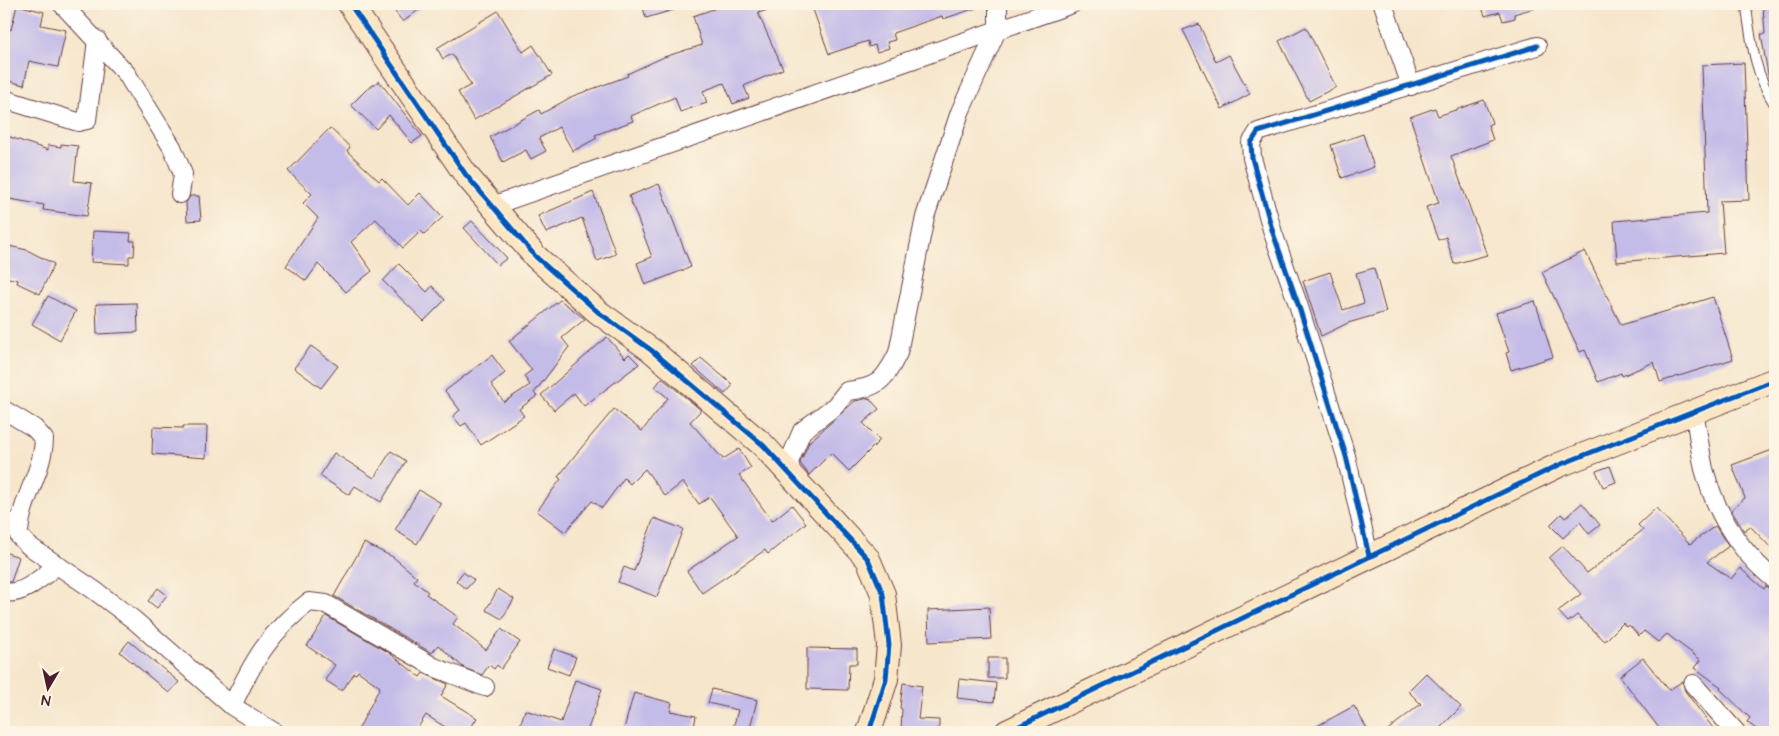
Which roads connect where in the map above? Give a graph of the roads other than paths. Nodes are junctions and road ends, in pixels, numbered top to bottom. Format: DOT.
graph roads {
  1 [pos="62,4"];
  2 [pos="350,4"];
  3 [pos="998,4"];
  4 [pos="1072,4"];
  5 [pos="1383,4"];
  6 [pos="1746,4"];
  7 [pos="998,28"];
  8 [pos="96,40"];
  9 [pos="1537,46"];
  10 [pos="1411,86"];
  11 [pos="4,99"];
  12 [pos="1775,104"];
  13 [pos="180,194"];
  14 [pos="492,206"];
  15 [pos="1774,386"];
  16 [pos="4,410"];
  17 [pos="1694,412"];
  18 [pos="793,478"];
  19 [pos="12,522"];
  20 [pos="1370,556"];
  21 [pos="56,566"];
  22 [pos="1775,580"];
  23 [pos="4,592"];
  24 [pos="1693,684"];
  25 [pos="485,687"];
  26 [pos="232,706"];
  27 [pos="274,732"];
  28 [pos="869,732"];
  29 [pos="1007,732"];
  30 [pos="1736,732"];
  1 -- 8 [label="street"];
  2 -- 14 [label="street"];
  3 -- 7 [label="street"];
  4 -- 7 [label="street"];
  5 -- 10 [label="street"];
  6 -- 12 [label="lane"];
  7 -- 14 [label="street"];
  7 -- 18 [label="street"];
  8 -- 11 [label="street"];
  8 -- 13 [label="street"];
  9 -- 10 [label="street"];
  10 -- 20 [label="street"];
  14 -- 18 [label="street"];
  15 -- 17 [label="street"];
  16 -- 19 [label="street"];
  17 -- 20 [label="street"];
  17 -- 22 [label="street"];
  18 -- 28 [label="street"];
  19 -- 21 [label="street"];
  20 -- 29 [label="street"];
  21 -- 23 [label="street"];
  21 -- 26 [label="street"];
  24 -- 30 [label="street"];
  25 -- 26 [label="street"];
  26 -- 27 [label="street"];
}
